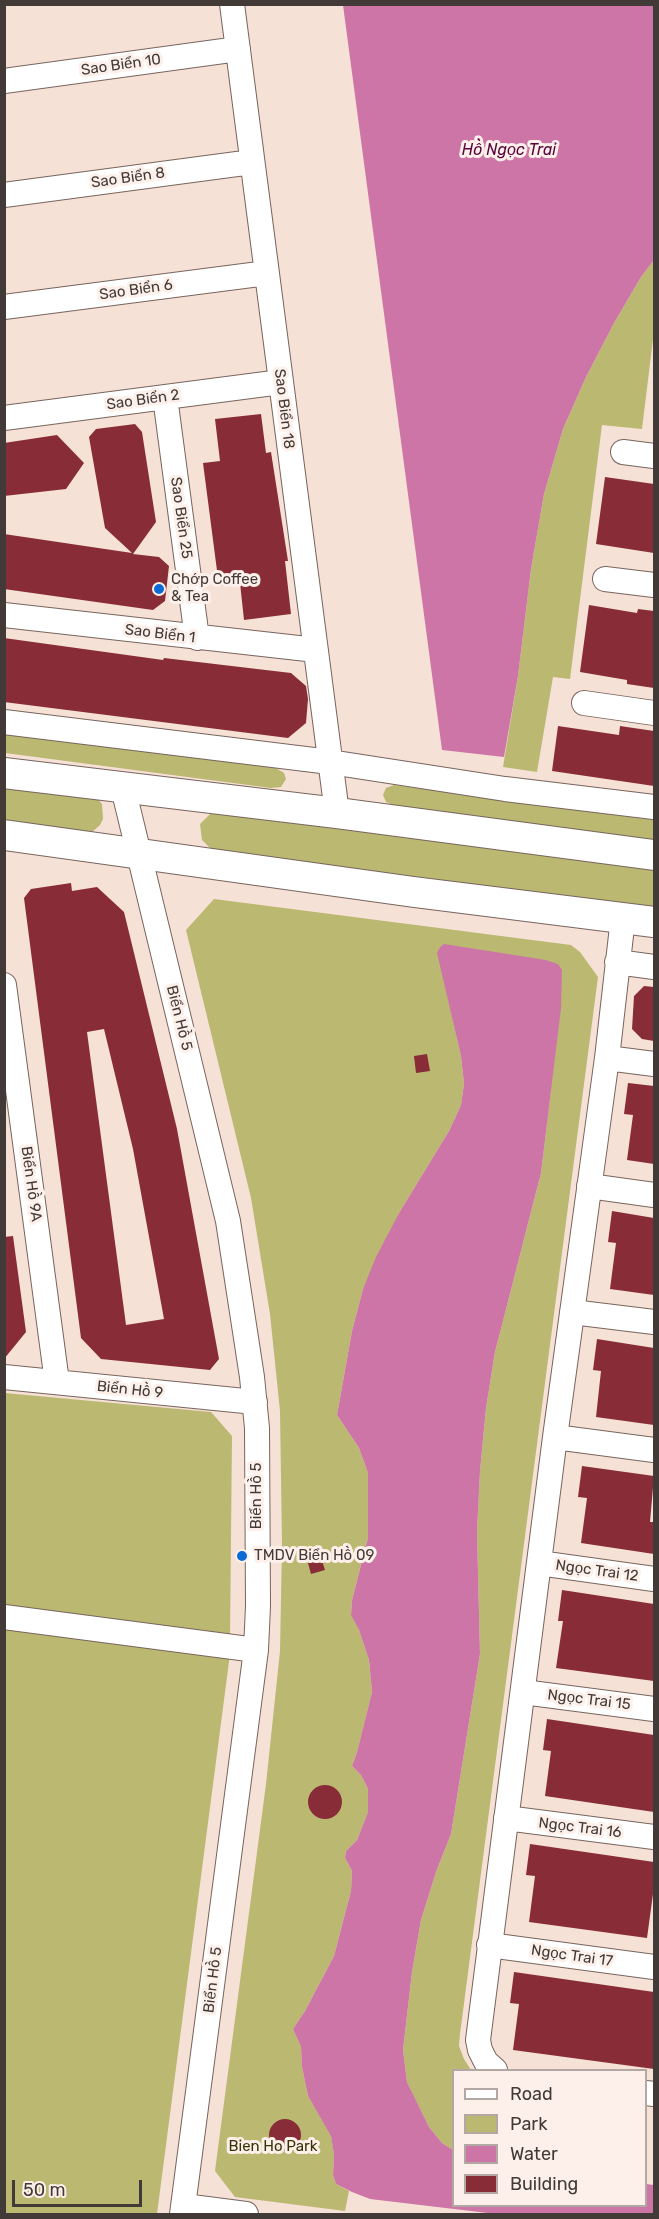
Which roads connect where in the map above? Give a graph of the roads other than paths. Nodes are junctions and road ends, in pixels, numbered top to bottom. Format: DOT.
graph roads {
  1 [pos="232,4"];
  2 [pos="238,49"];
  3 [pos="4,81"];
  4 [pos="252,162"];
  5 [pos="4,195"];
  6 [pos="267,273"];
  7 [pos="4,308"];
  8 [pos="281,382"];
  9 [pos="165,397"];
  10 [pos="4,418"];
  11 [pos="623,452"];
  12 [pos="654,456"];
  13 [pos="605,579"];
  14 [pos="654,585"];
  15 [pos="4,615"];
  16 [pos="197,638"];
  17 [pos="316,651"];
  18 [pos="584,704"];
  19 [pos="654,713"];
  20 [pos="4,722"];
  21 [pos="330,762"];
  22 [pos="4,773"];
  23 [pos="123,788"];
  24 [pos="654,807"];
  25 [pos="337,813"];
  26 [pos="4,835"];
  27 [pos="140,853"];
  28 [pos="654,855"];
  29 [pos="623,918"];
  30 [pos="654,922"];
  31 [pos="617,962"];
  32 [pos="654,967"];
  33 [pos="4,985"];
  34 [pos="607,1058"];
  35 [pos="654,1064"];
  36 [pos="590,1186"];
  37 [pos="654,1195"];
  38 [pos="572,1312"];
  39 [pos="654,1322"];
  40 [pos="4,1377"];
  41 [pos="57,1382"];
  42 [pos="255,1402"];
  43 [pos="555,1437"];
  44 [pos="654,1450"];
  45 [pos="539,1563"];
  46 [pos="654,1579"];
  47 [pos="4,1617"];
  48 [pos="256,1650"];
  49 [pos="523,1692"];
  50 [pos="654,1709"];
  51 [pos="506,1818"];
  52 [pos="654,1837"];
  53 [pos="489,1945"];
  54 [pos="654,1967"];
  55 [pos="494,2069"];
  56 [pos="183,2210"];
  57 [pos="246,2214"];
  1 -- 2 [label="street, Sao Biển 18"];
  2 -- 3 [label="street, Sao Biển 10"];
  2 -- 4 [label="street, Sao Biển 18"];
  4 -- 5 [label="street, Sao Biển 8"];
  4 -- 6 [label="street, Sao Biển 18"];
  6 -- 7 [label="street, Sao Biển 6"];
  6 -- 8 [label="street, Sao Biển 18"];
  8 -- 9 [label="street, Sao Biển 2"];
  8 -- 17 [label="street, Sao Biển 18"];
  9 -- 10 [label="street, Sao Biển 2"];
  9 -- 16 [label="street, Sao Biển 25"];
  11 -- 12 [label="street"];
  13 -- 14 [label="street"];
  15 -- 16 [label="street, Sao Biển 1"];
  16 -- 17 [label="street, Sao Biển 1"];
  17 -- 21 [label="street, Sao Biển 18"];
  18 -- 19 [label="street"];
  20 -- 21 [label="street"];
  21 -- 24 [label="street"];
  21 -- 25 [label="street, Sao Biển 18"];
  22 -- 23 [label="main road"];
  23 -- 25 [label="main road"];
  23 -- 27 [label="street, Biển Hồ 5"];
  25 -- 28 [label="main road"];
  26 -- 27 [label="main road"];
  27 -- 29 [label="main road"];
  27 -- 42 [label="street, Biển Hồ 5"];
  29 -- 30 [label="main road"];
  29 -- 31 [label="street"];
  31 -- 32 [label="street"];
  31 -- 34 [label="street"];
  33 -- 41 [label="street, Biển Hồ 9A"];
  34 -- 35 [label="street"];
  34 -- 36 [label="street"];
  36 -- 37 [label="street"];
  36 -- 38 [label="street"];
  38 -- 39 [label="street"];
  38 -- 43 [label="street"];
  40 -- 41 [label="street, Biển Hồ 9"];
  41 -- 42 [label="street, Biển Hồ 9"];
  42 -- 48 [label="street, Biển Hồ 5"];
  43 -- 44 [label="street"];
  43 -- 45 [label="street"];
  45 -- 46 [label="street, Ngọc Trai 12"];
  45 -- 49 [label="street"];
  47 -- 48 [label="street"];
  48 -- 56 [label="street, Biển Hồ 5"];
  49 -- 50 [label="street, Ngọc Trai 15"];
  49 -- 51 [label="street"];
  51 -- 52 [label="street, Ngọc Trai 16"];
  51 -- 53 [label="street"];
  53 -- 54 [label="street, Ngọc Trai 17"];
  53 -- 55 [label="street"];
  56 -- 57 [label="street"];
}
